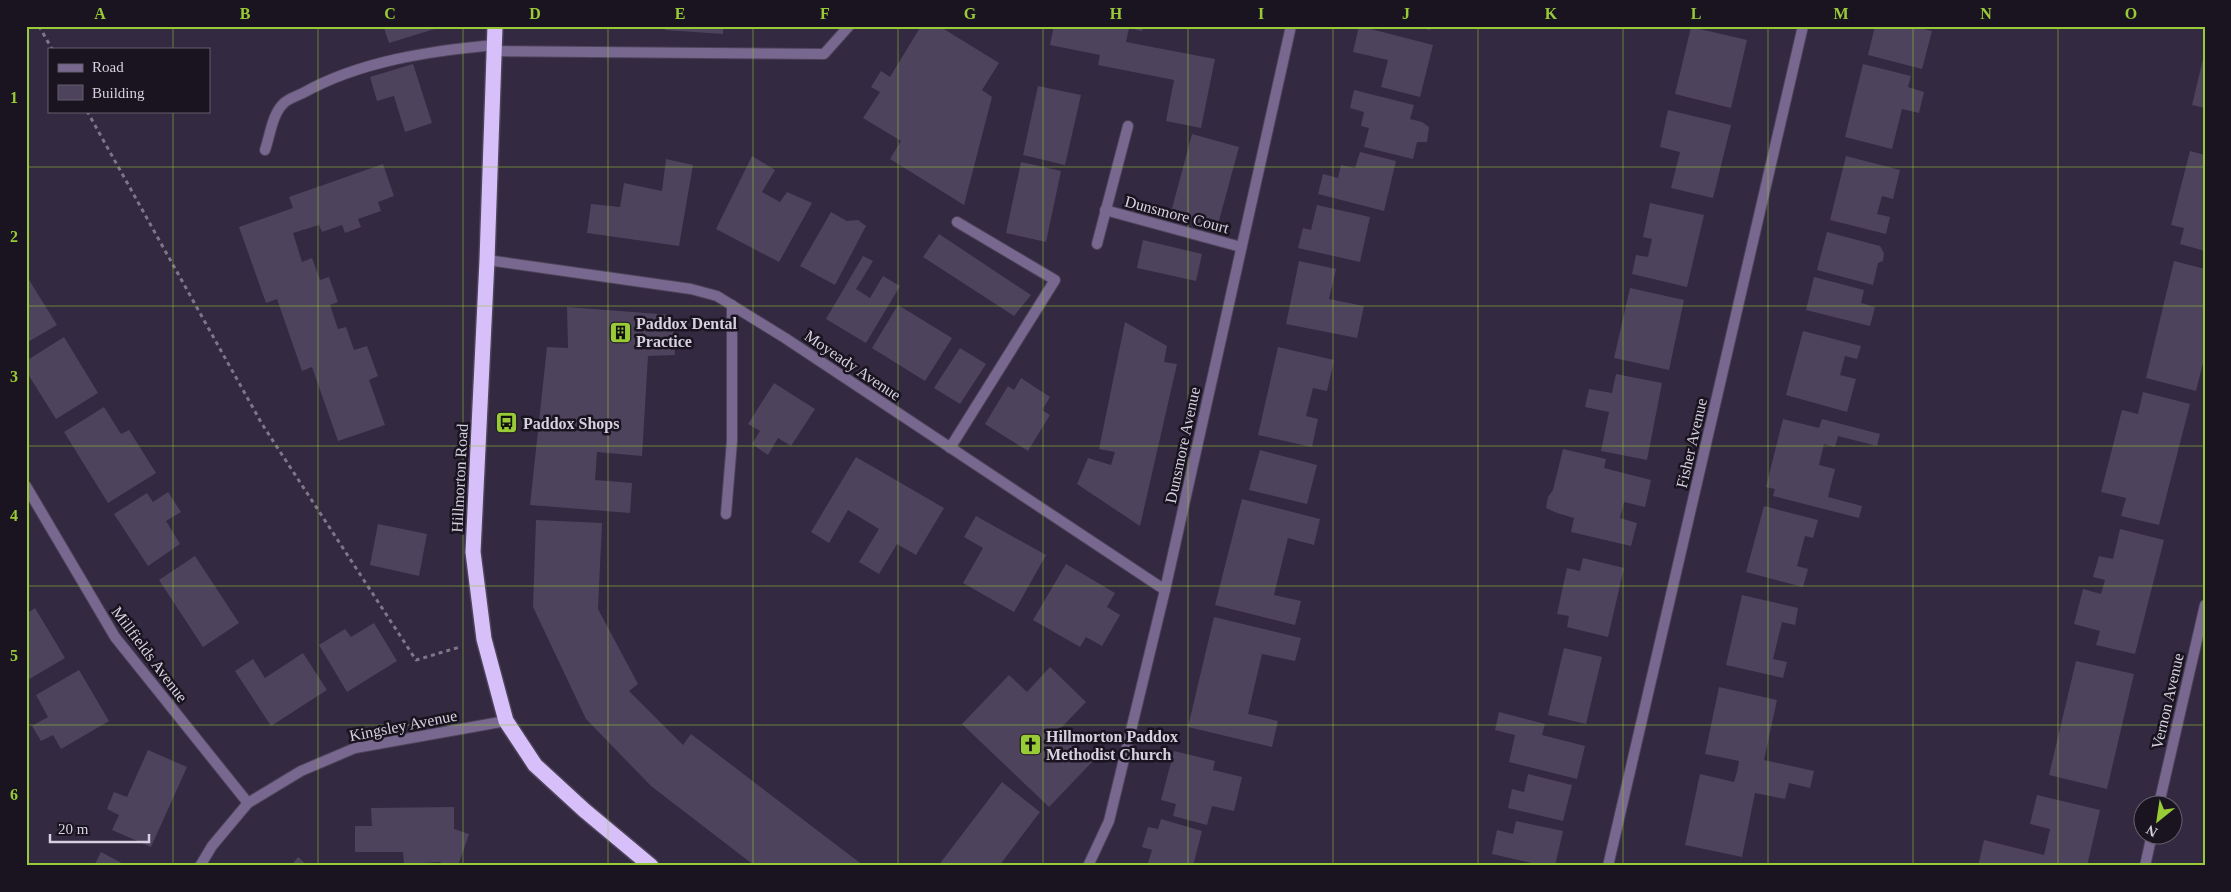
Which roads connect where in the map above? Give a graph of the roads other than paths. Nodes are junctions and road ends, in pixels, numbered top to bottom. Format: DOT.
graph roads {
  1 [pos="495,26"];
  2 [pos="849,26"];
  3 [pos="1291,26"];
  4 [pos="1803,26"];
  5 [pos="494,48"];
  6 [pos="1128,126"];
  7 [pos="265,150"];
  8 [pos="1105,210"];
  9 [pos="957,222"];
  10 [pos="1097,244"];
  11 [pos="1241,247"];
  12 [pos="487,260"];
  13 [pos="732,305"];
  14 [pos="950,448"];
  15 [pos="26,486"];
  16 [pos="726,514"];
  17 [pos="1166,590"];
  18 [pos="2205,605"];
  19 [pos="506,721"];
  20 [pos="2161,794"];
  21 [pos="248,803"];
  22 [pos="2150,844"];
  23 [pos="200,866"];
  24 [pos="651,866"];
  25 [pos="1088,866"];
  26 [pos="1608,866"];
  27 [pos="2145,866"];
  1 -- 5 [label="highway, Hillmorton Road"];
  2 -- 5 [label="street"];
  3 -- 11 [label="street, Dunsmore Avenue"];
  4 -- 26 [label="street, Fisher Avenue"];
  5 -- 7 [label="street"];
  5 -- 12 [label="highway, Hillmorton Road"];
  6 -- 8 [label="street, Dunsmore Court"];
  8 -- 10 [label="street, Dunsmore Court"];
  8 -- 11 [label="street, Dunsmore Court"];
  9 -- 14 [label="street"];
  11 -- 17 [label="street, Dunsmore Avenue"];
  12 -- 13 [label="street, Moyeady Avenue"];
  12 -- 19 [label="highway, Hillmorton Road"];
  13 -- 14 [label="street, Moyeady Avenue"];
  13 -- 16 [label="street"];
  14 -- 17 [label="street, Moyeady Avenue"];
  15 -- 21 [label="street, Millfields Avenue"];
  17 -- 25 [label="street, Dunsmore Avenue"];
  18 -- 20 [label="street, Vernon Avenue"];
  19 -- 21 [label="street, Kingsley Avenue"];
  19 -- 24 [label="highway, Hillmorton Road"];
  21 -- 23 [label="street, Kingsley Avenue"];
  22 -- 27 [label="street"];
}
